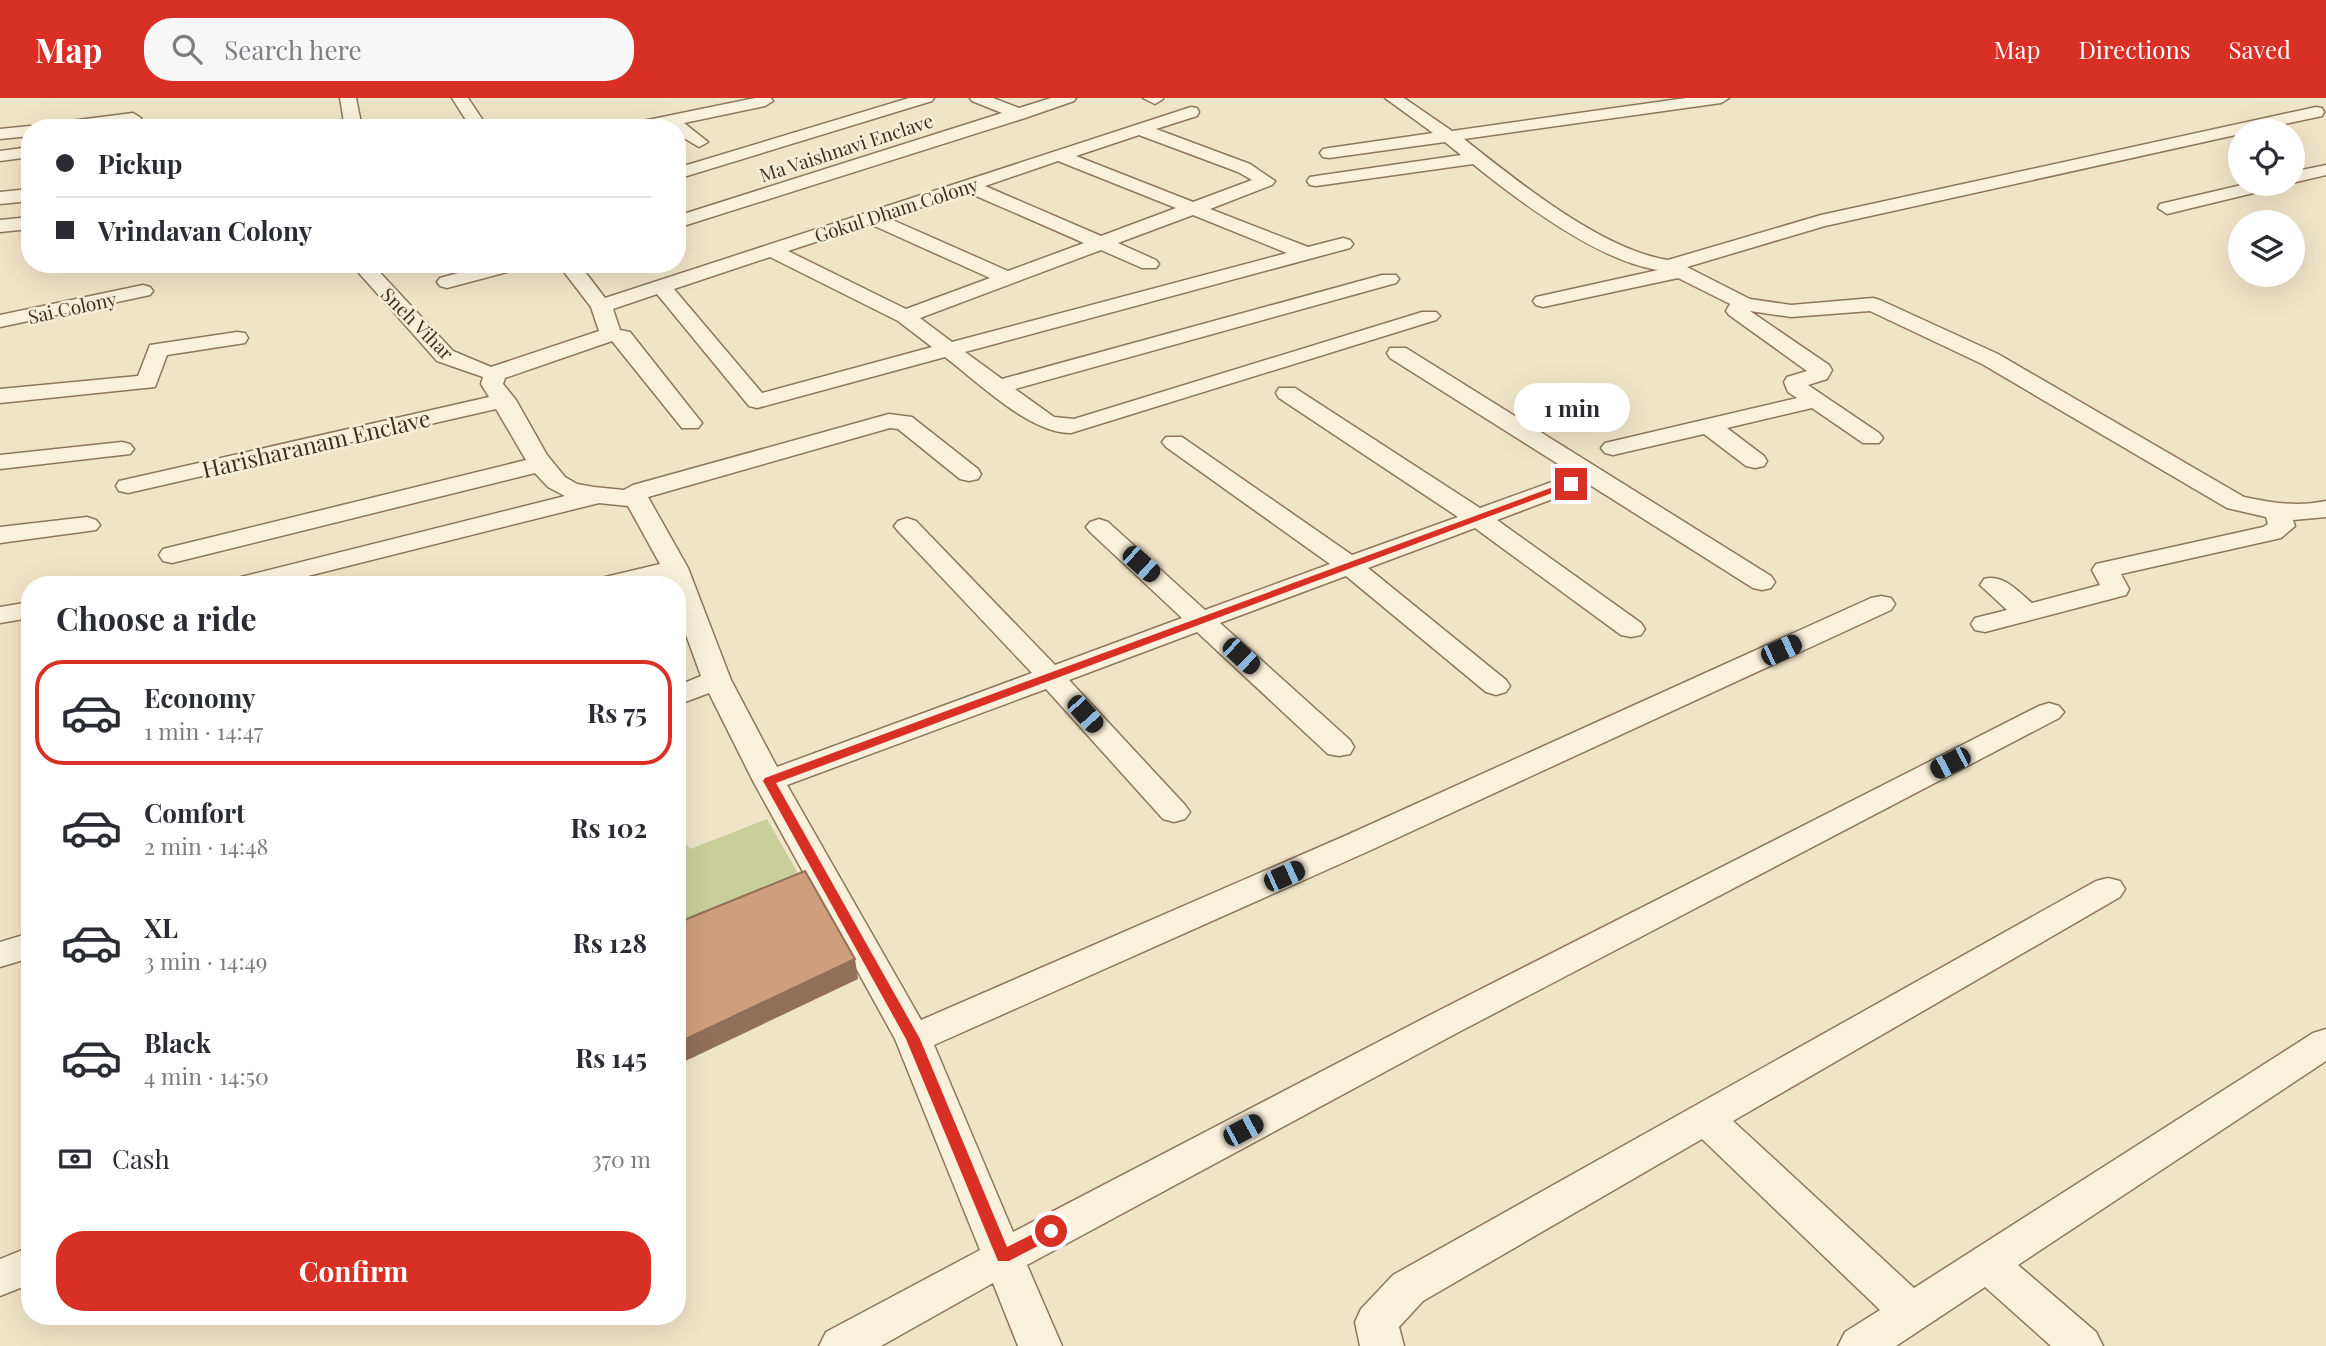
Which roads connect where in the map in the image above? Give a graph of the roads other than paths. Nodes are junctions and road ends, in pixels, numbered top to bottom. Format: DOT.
graph roads {
  1 [pos="348,98"];
  2 [pos="483,98"];
  3 [pos="711,98"];
  4 [pos="926,98"];
  5 [pos="978,98"];
  6 [pos="1068,98"];
  7 [pos="1393,98"];
  8 [pos="1721,98"];
  9 [pos="461,100"];
  10 [pos="765,101"];
  11 [pos="2292,103"];
  12 [pos="726,108"];
  13 [pos="1191,112"];
  14 [pos="1019,114"];
  15 [pos="2321,114"];
  16 [pos="133,118"];
  17 [pos="125,119"];
  18 [pos="352,119"];
  19 [pos="474,119"];
  20 [pos="675,119"];
  21 [pos="743,121"];
  22 [pos="1139,129"];
  23 [pos="21,132"];
  24 [pos="686,132"];
  25 [pos="0,134"];
  26 [pos="1450,137"];
  27 [pos="699,142"];
  28 [pos="21,153"];
  29 [pos="1329,153"];
  30 [pos="1058,155"];
  31 [pos="0,156"];
  32 [pos="1475,158"];
  33 [pos="2326,170"];
  34 [pos="686,171"];
  35 [pos="2305,175"];
  36 [pos="1316,181"];
  37 [pos="967,185"];
  38 [pos="2228,194"];
  39 [pos="21,196"];
  40 [pos="0,198"];
  41 [pos="2167,208"];
  42 [pos="1192,209"];
  43 [pos="871,217"];
  44 [pos="686,219"];
  45 [pos="21,224"];
  46 [pos="0,226"];
  47 [pos="1101,243"];
  48 [pos="1343,244"];
  49 [pos="771,250"];
  50 [pos="1307,254"];
  51 [pos="1149,264"];
  52 [pos="1675,269"];
  53 [pos="369,273"];
  54 [pos="481,273"];
  55 [pos="574,273"];
  56 [pos="1007,278"];
  57 [pos="1389,279"];
  58 [pos="447,282"];
  59 [pos="661,286"];
  60 [pos="143,291"];
  61 [pos="1544,301"];
  62 [pos="1741,303"];
  63 [pos="1429,316"];
  64 [pos="905,317"];
  65 [pos="606,320"];
  66 [pos="0,321"];
  67 [pos="237,338"];
  68 [pos="948,350"];
  69 [pos="1398,353"];
  70 [pos="482,370"];
  71 [pos="998,387"];
  72 [pos="1287,393"];
  73 [pos="0,396"];
  74 [pos="505,400"];
  75 [pos="1815,401"];
  76 [pos="690,423"];
  77 [pos="1709,426"];
  78 [pos="1871,438"];
  79 [pos="1174,442"];
  80 [pos="1612,448"];
  81 [pos="122,449"];
  82 [pos="0,461"];
  83 [pos="1755,461"];
  84 [pos="541,464"];
  85 [pos="969,474"];
  86 [pos="1594,475"];
  87 [pos="128,486"];
  88 [pos="595,496"];
  89 [pos="629,498"];
  90 [pos="2326,509"];
  91 [pos="2277,512"];
  92 [pos="1479,519"];
  93 [pos="87,525"];
  94 [pos="907,526"];
  95 [pos="1100,527"];
  96 [pos="0,535"];
  97 [pos="172,555"];
  98 [pos="1350,566"];
  99 [pos="675,568"];
  100 [pos="278,576"];
  101 [pos="642,576"];
  102 [pos="678,576"];
  103 [pos="1762,582"];
  104 [pos="1993,585"];
  105 [pos="686,597"];
  106 [pos="1881,604"];
  107 [pos="21,612"];
  108 [pos="2027,613"];
  109 [pos="0,615"];
  110 [pos="1202,619"];
  111 [pos="1985,624"];
  112 [pos="1631,629"];
  113 [pos="1049,675"];
  114 [pos="717,680"];
  115 [pos="1496,686"];
  116 [pos="686,692"];
  117 [pos="2049,712"];
  118 [pos="1339,747"];
  119 [pos="769,781"];
  120 [pos="1174,811"];
  121 [pos="2108,889"];
  122 [pos="21,948"];
  123 [pos="0,955"];
  124 [pos="913,1039"];
  125 [pos="2326,1043"];
  126 [pos="1706,1119"];
  127 [pos="1003,1256"];
  128 [pos="1986,1263"];
  129 [pos="21,1269"];
  130 [pos="0,1278"];
  131 [pos="1911,1312"];
  132 [pos="841,1346"];
  133 [pos="1040,1346"];
  134 [pos="1382,1346"];
  135 [pos="1860,1346"];
  136 [pos="2081,1346"];
  1 -- 18 [label="street"];
  2 -- 9 [label="street"];
  3 -- 12 [label="street"];
  4 -- 34 [label="street"];
  5 -- 14 [label="street"];
  6 -- 14 [label="street, Ma Vaishnavi Enclave"];
  7 -- 26 [label="street"];
  8 -- 26 [label="street"];
  9 -- 19 [label="street"];
  10 -- 12 [label="street"];
  11 -- 15 [label="street"];
  12 -- 20 [label="street"];
  12 -- 21 [label="street"];
  13 -- 22 [label="street, Gokul Dham Colony"];
  14 -- 44 [label="street, Ma Vaishnavi Enclave"];
  15 -- 52 [label="street"];
  16 -- 17 [label="street"];
  22 -- 30 [label="street, Gokul Dham Colony"];
  22 -- 42 [label="street"];
  23 -- 25 [label="street"];
  24 -- 27 [label="street"];
  26 -- 29 [label="street"];
  26 -- 32 [label="street"];
  28 -- 31 [label="street"];
  30 -- 37 [label="street, Gokul Dham Colony"];
  30 -- 42 [label="street"];
  32 -- 36 [label="street"];
  32 -- 52 [label="street"];
  33 -- 35 [label="street"];
  37 -- 43 [label="street, Gokul Dham Colony"];
  37 -- 47 [label="street"];
  38 -- 41 [label="street"];
  39 -- 40 [label="street"];
  42 -- 47 [label="street"];
  42 -- 50 [label="street"];
  43 -- 49 [label="street, Gokul Dham Colony"];
  43 -- 56 [label="street"];
  45 -- 46 [label="street"];
  47 -- 51 [label="street"];
  47 -- 56 [label="street"];
  48 -- 50 [label="street"];
  49 -- 59 [label="street, Gokul Dham Colony"];
  49 -- 64 [label="street"];
  50 -- 68 [label="street"];
  52 -- 61 [label="street"];
  52 -- 62 [label="street"];
  53 -- 70 [label="street, Sneh Vihar"];
  54 -- 58 [label="street"];
  55 -- 65 [label="street"];
  56 -- 64 [label="street"];
  57 -- 71 [label="street"];
  59 -- 65 [label="street, Gokul Dham Colony"];
  59 -- 68 [label="street"];
  60 -- 66 [label="street, Sai Colony"];
  62 -- 75 [label="street"];
  62 -- 91 [label="street"];
  63 -- 71 [label="street"];
  64 -- 68 [label="street"];
  65 -- 74 [label="street, Gokul Dham Colony"];
  65 -- 76 [label="street"];
  67 -- 73 [label="street"];
  68 -- 71 [label="street"];
  69 -- 86 [label="street"];
  72 -- 92 [label="street"];
  74 -- 84 [label="street"];
  74 -- 87 [label="street, Harisharanam Enclave"];
  75 -- 77 [label="street"];
  75 -- 78 [label="street"];
  77 -- 80 [label="street"];
  77 -- 83 [label="street"];
  79 -- 98 [label="street"];
  81 -- 82 [label="street"];
  84 -- 88 [label="street"];
  84 -- 97 [label="street"];
  85 -- 89 [label="street"];
  86 -- 92 [label="street"];
  86 -- 103 [label="street"];
  88 -- 89 [label="street"];
  88 -- 100 [label="street"];
  89 -- 99 [label="street"];
  90 -- 91 [label="street"];
  91 -- 108 [label="street"];
  92 -- 98 [label="street"];
  92 -- 112 [label="street"];
  93 -- 96 [label="street"];
  94 -- 113 [label="street"];
  95 -- 110 [label="street"];
  98 -- 110 [label="street"];
  98 -- 115 [label="street"];
  99 -- 101 [label="street"];
  99 -- 102 [label="street"];
  104 -- 108 [label="street"];
  105 -- 114 [label="street"];
  106 -- 124 [label="street"];
  107 -- 109 [label="street"];
  108 -- 111 [label="street"];
  110 -- 113 [label="street"];
  110 -- 118 [label="street"];
  113 -- 119 [label="street"];
  113 -- 120 [label="street"];
  114 -- 116 [label="street"];
  114 -- 119 [label="street"];
  117 -- 127 [label="street"];
  119 -- 124 [label="street"];
  121 -- 126 [label="street"];
  122 -- 123 [label="street"];
  124 -- 127 [label="street"];
  125 -- 128 [label="street"];
  126 -- 131 [label="street"];
  126 -- 134 [label="street"];
  127 -- 132 [label="street"];
  127 -- 133 [label="street"];
  128 -- 131 [label="street"];
  128 -- 136 [label="street"];
  129 -- 130 [label="street"];
  131 -- 135 [label="street"];
}
